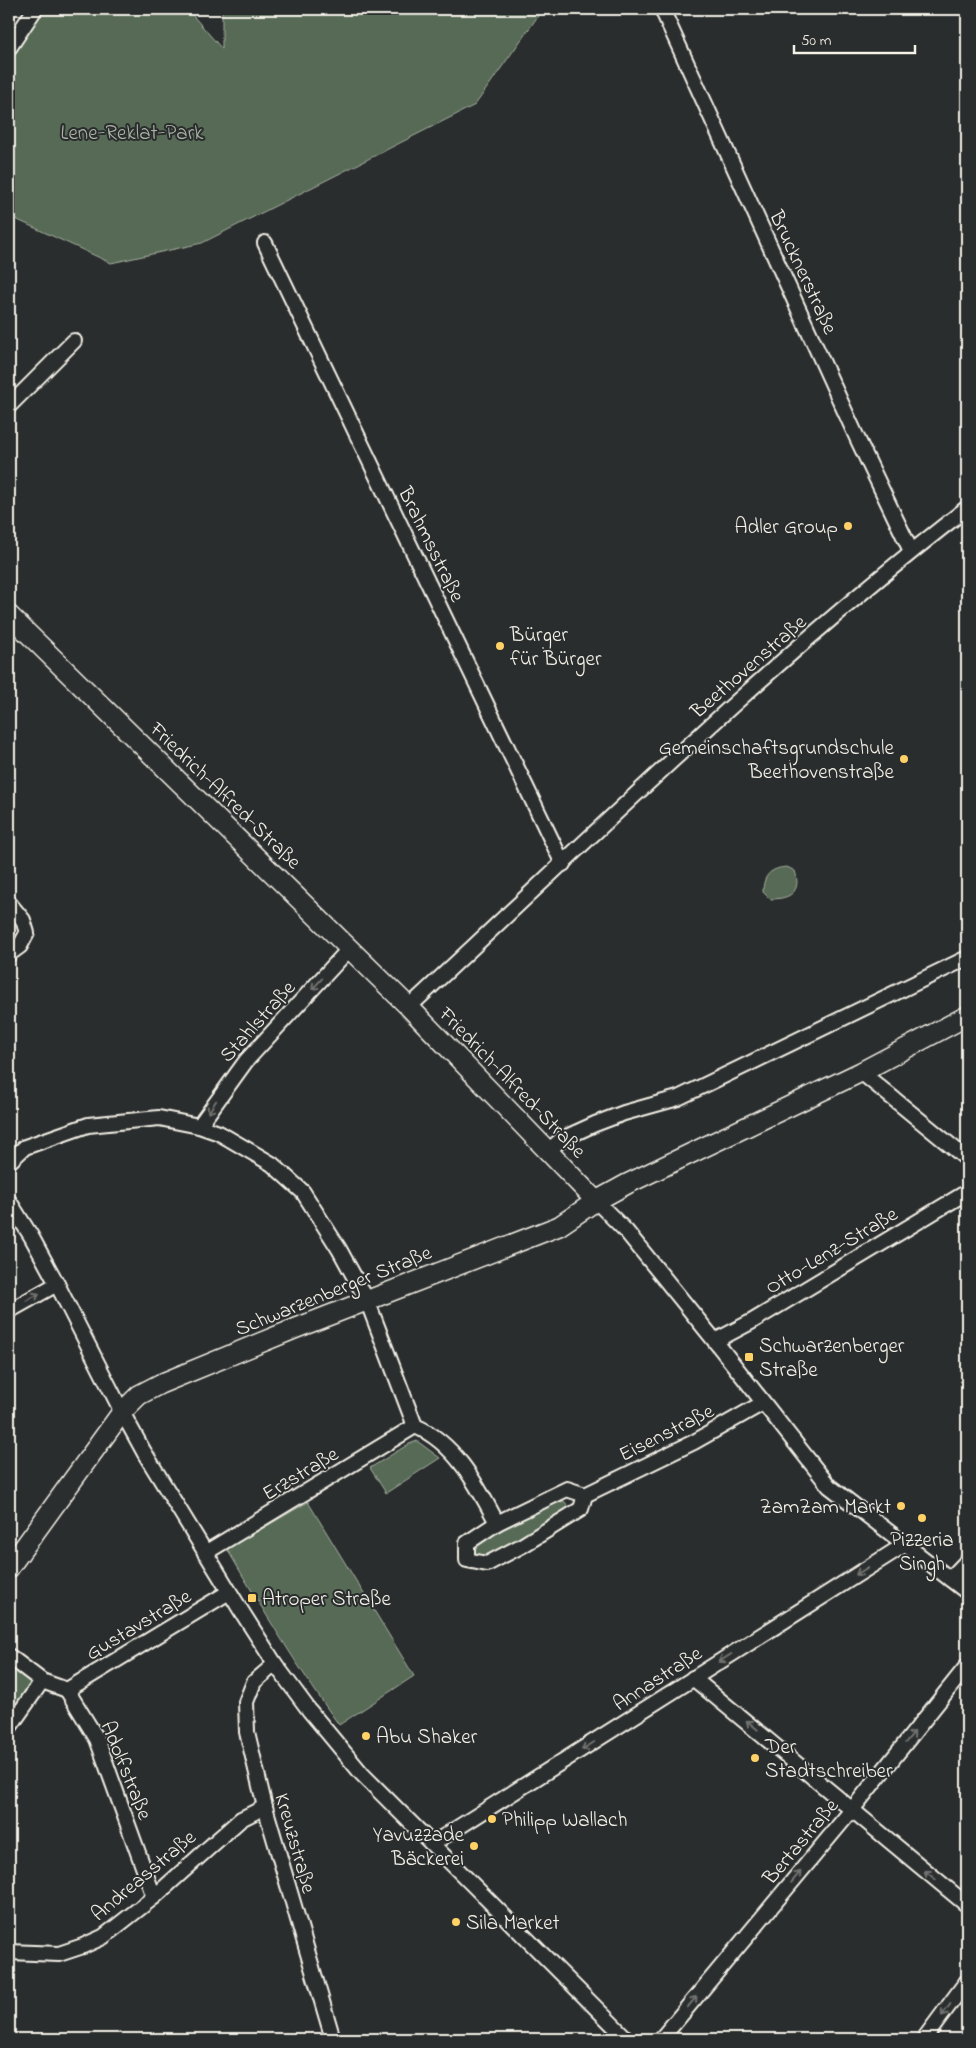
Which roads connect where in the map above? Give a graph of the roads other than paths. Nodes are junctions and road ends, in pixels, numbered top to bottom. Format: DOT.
graph roads {
  1 [pos="35,9"];
  2 [pos="662,9"];
  3 [pos="9,48"];
  4 [pos="265,242"];
  5 [pos="74,341"];
  6 [pos="9,406"];
  7 [pos="967,508"];
  8 [pos="911,551"];
  9 [pos="9,614"];
  10 [pos="564,864"];
  11 [pos="9,903"];
  12 [pos="350,948"];
  13 [pos="9,954"];
  14 [pos="967,958"];
  15 [pos="410,1006"];
  16 [pos="967,1016"];
  17 [pos="861,1072"];
  18 [pos="199,1126"];
  19 [pos="549,1150"];
  20 [pos="967,1159"];
  21 [pos="9,1162"];
  22 [pos="967,1192"];
  23 [pos="9,1201"];
  24 [pos="596,1201"];
  25 [pos="58,1284"];
  26 [pos="367,1300"];
  27 [pos="9,1311"];
  28 [pos="715,1341"];
  29 [pos="763,1403"];
  30 [pos="122,1412"];
  31 [pos="415,1426"];
  32 [pos="585,1495"];
  33 [pos="497,1524"];
  34 [pos="904,1545"];
  35 [pos="205,1553"];
  36 [pos="967,1561"];
  37 [pos="9,1568"];
  38 [pos="950,1579"];
  39 [pos="229,1592"];
  40 [pos="967,1592"];
  41 [pos="9,1656"];
  42 [pos="275,1664"];
  43 [pos="967,1666"];
  44 [pos="693,1678"];
  45 [pos="42,1681"];
  46 [pos="67,1690"];
  47 [pos="9,1728"];
  48 [pos="265,1807"];
  49 [pos="851,1810"];
  50 [pos="432,1844"];
  51 [pos="154,1896"];
  52 [pos="967,1905"];
  53 [pos="9,1952"];
  54 [pos="967,1982"];
  55 [pos="333,2039"];
  56 [pos="627,2039"];
  57 [pos="661,2039"];
  58 [pos="924,2039"];
  1 -- 3 [label="street"];
  2 -- 8 [label="street, Brucknerstraße"];
  4 -- 10 [label="street, Brahmsstraße"];
  5 -- 6 [label="street"];
  7 -- 8 [label="street, Beethovenstraße"];
  8 -- 10 [label="street, Beethovenstraße"];
  9 -- 12 [label="main road, Friedrich-Alfred-Straße"];
  10 -- 15 [label="street, Beethovenstraße"];
  11 -- 13 [label="street"];
  12 -- 15 [label="main road, Friedrich-Alfred-Straße"];
  12 -- 18 [label="street, Stahlstraße, one-way"];
  14 -- 19 [label="street"];
  15 -- 19 [label="main road, Friedrich-Alfred-Straße"];
  16 -- 17 [label="main road, Schwarzenberger Straße"];
  17 -- 20 [label="street"];
  17 -- 24 [label="main road, Schwarzenberger Straße"];
  18 -- 21 [label="street"];
  18 -- 26 [label="street"];
  19 -- 24 [label="main road, Friedrich-Alfred-Straße"];
  22 -- 28 [label="street, Otto-Lenz-Straße"];
  23 -- 25 [label="street"];
  24 -- 26 [label="main road, Schwarzenberger Straße"];
  24 -- 28 [label="street, Friedrich-Alfred-Straße"];
  27 -- 25 [label="street, one-way"];
  25 -- 30 [label="street"];
  26 -- 30 [label="main road, Schwarzenberger Straße"];
  26 -- 31 [label="street"];
  28 -- 29 [label="street, Friedrich-Alfred-Straße"];
  29 -- 32 [label="street, Eisenstraße"];
  29 -- 34 [label="street, Friedrich-Alfred-Straße"];
  30 -- 35 [label="street"];
  30 -- 37 [label="main road, Schwarzenberger Straße"];
  31 -- 33 [label="street"];
  31 -- 35 [label="street, Erzstraße"];
  32 -- 33 [label="street"];
  32 -- 33 [label="street"];
  34 -- 38 [label="street, Friedrich-Alfred-Straße"];
  34 -- 44 [label="street, Annastraße, one-way"];
  35 -- 39 [label="street"];
  36 -- 38 [label="street"];
  38 -- 40 [label="street, Friedrich-Alfred-Straße"];
  39 -- 42 [label="street"];
  39 -- 46 [label="street, Gustavstraße"];
  41 -- 45 [label="street"];
  42 -- 48 [label="street, Kreuzstraße"];
  42 -- 50 [label="street"];
  49 -- 43 [label="street, Bertastraße, one-way"];
  49 -- 44 [label="street, one-way"];
  44 -- 50 [label="street, Annastraße, one-way"];
  45 -- 46 [label="street"];
  45 -- 47 [label="street"];
  46 -- 51 [label="street, Adolfstraße"];
  48 -- 51 [label="street, Andreasstraße"];
  48 -- 55 [label="street, Kreuzstraße"];
  52 -- 49 [label="street, one-way"];
  57 -- 49 [label="street, Bertastraße, one-way"];
  50 -- 56 [label="street"];
  51 -- 53 [label="street, Andreasstraße"];
  54 -- 58 [label="street, one-way"];
}
